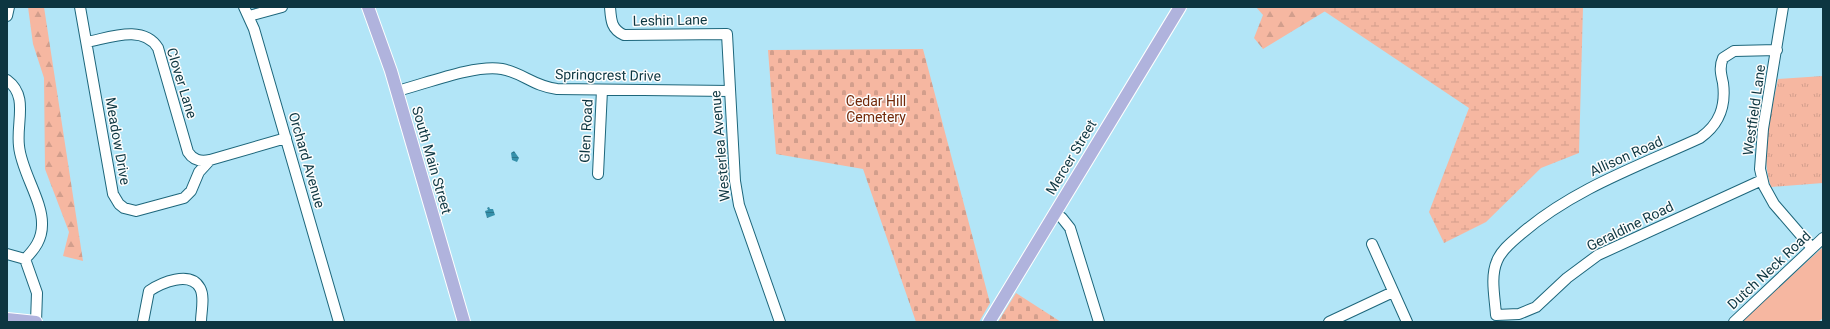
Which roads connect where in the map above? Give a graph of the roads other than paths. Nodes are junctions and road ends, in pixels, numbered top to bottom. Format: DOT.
graph roads {
  1 [pos="9,7"];
  2 [pos="80,7"];
  3 [pos="282,7"];
  4 [pos="368,7"];
  5 [pos="610,7"];
  6 [pos="1180,7"];
  7 [pos="1783,7"];
  8 [pos="247,12"];
  9 [pos="7,16"];
  10 [pos="727,34"];
  11 [pos="86,42"];
  12 [pos="1777,50"];
  13 [pos="7,80"];
  14 [pos="602,90"];
  15 [pos="397,91"];
  16 [pos="730,91"];
  17 [pos="286,138"];
  18 [pos="210,160"];
  19 [pos="598,174"];
  20 [pos="1762,180"];
  21 [pos="1055,213"];
  22 [pos="1823,238"];
  23 [pos="1372,244"];
  24 [pos="1812,248"];
  25 [pos="7,254"];
  26 [pos="25,259"];
  27 [pos="1393,292"];
  28 [pos="1496,315"];
  29 [pos="7,319"];
  30 [pos="36,322"];
  31 [pos="143,322"];
  32 [pos="201,322"];
  33 [pos="339,322"];
  34 [pos="464,322"];
  35 [pos="780,322"];
  36 [pos="989,322"];
  37 [pos="1099,322"];
  38 [pos="1329,322"];
  39 [pos="1407,322"];
  40 [pos="1734,322"];
  1 -- 9 [label="street"];
  2 -- 11 [label="street, Meadow Drive"];
  3 -- 8 [label="street"];
  4 -- 15 [label="main road, South Main Street"];
  5 -- 10 [label="street, Leshin Lane"];
  6 -- 21 [label="main road, Mercer Street"];
  7 -- 12 [label="street, Westfield Lane"];
  8 -- 17 [label="street, Orchard Avenue"];
  10 -- 16 [label="street, Westerlea Avenue"];
  11 -- 18 [label="street, Clover Lane"];
  11 -- 18 [label="street, Meadow Drive"];
  12 -- 20 [label="street, Westfield Lane"];
  12 -- 28 [label="street, Allison Road"];
  13 -- 26 [label="street"];
  14 -- 15 [label="street, Springcrest Drive"];
  14 -- 16 [label="street, Springcrest Drive"];
  14 -- 19 [label="street, Glen Road"];
  15 -- 34 [label="main road, South Main Street"];
  16 -- 35 [label="street, Westerlea Avenue"];
  17 -- 18 [label="street"];
  17 -- 33 [label="street, Orchard Avenue"];
  20 -- 24 [label="street, Westfield Lane"];
  20 -- 28 [label="street, Geraldine Road"];
  21 -- 36 [label="main road, Mercer Street"];
  21 -- 37 [label="street"];
  22 -- 24 [label="street, Dutch Neck Road"];
  23 -- 27 [label="street"];
  24 -- 40 [label="street, Dutch Neck Road"];
  25 -- 26 [label="street"];
  26 -- 30 [label="street"];
  27 -- 38 [label="street"];
  27 -- 39 [label="street"];
  29 -- 30 [label="main road"];
  31 -- 32 [label="street"];
}
